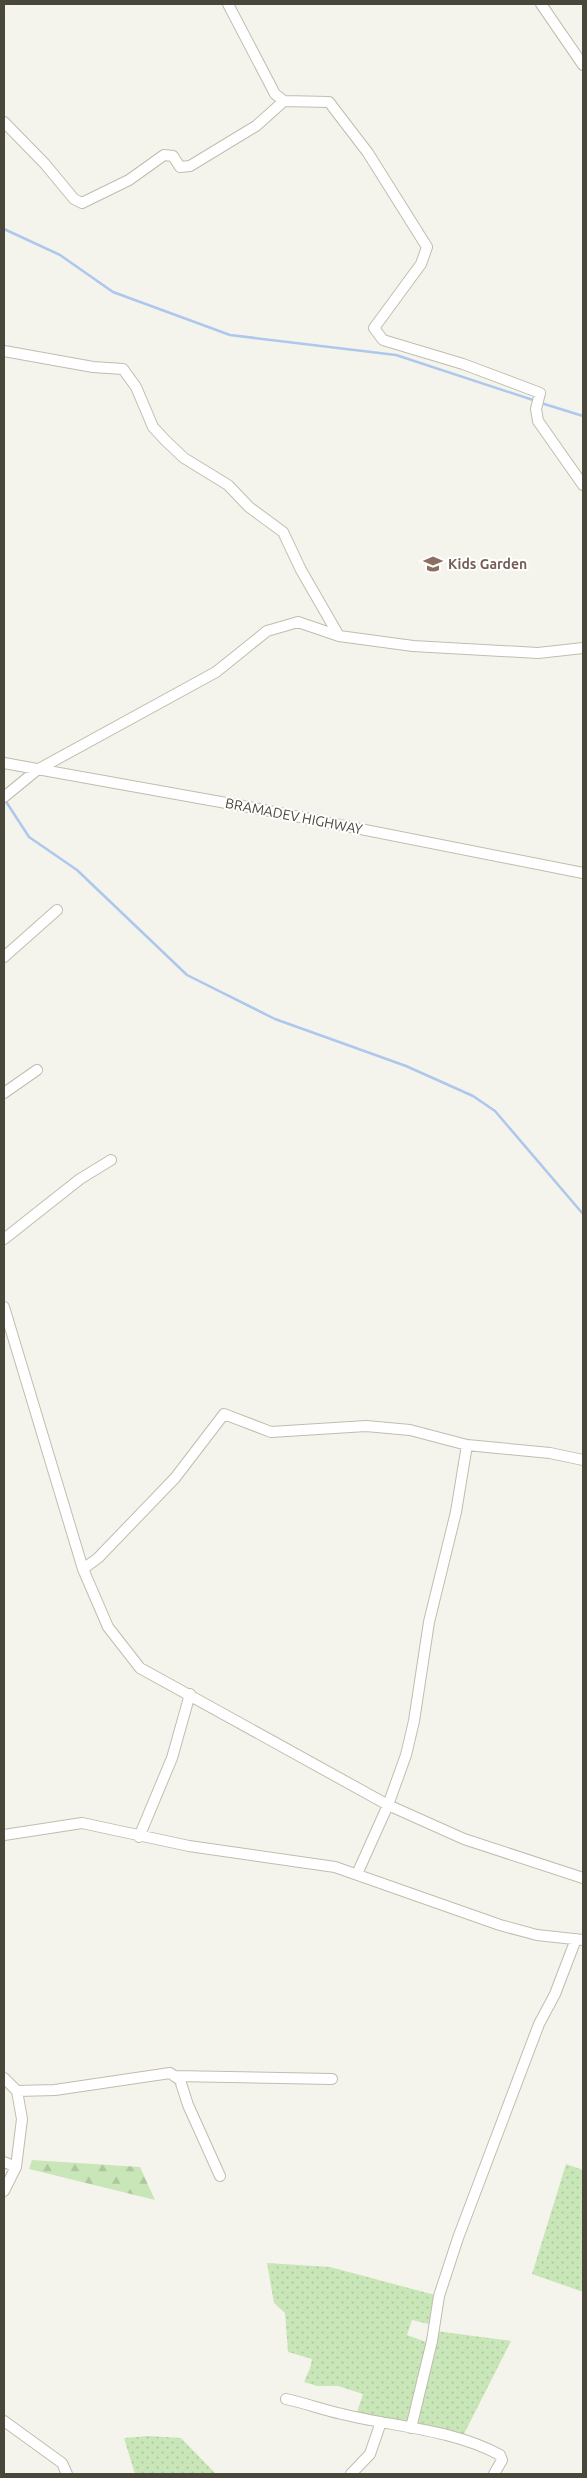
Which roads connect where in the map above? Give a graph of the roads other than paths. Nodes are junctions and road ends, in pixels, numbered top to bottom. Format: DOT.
graph roads {
  1 [pos="228,4"];
  2 [pos="541,4"];
  3 [pos="583,65"];
  4 [pos="284,101"];
  5 [pos="4,122"];
  6 [pos="4,351"];
  7 [pos="583,485"];
  8 [pos="339,636"];
  9 [pos="583,648"];
  10 [pos="4,764"];
  11 [pos="37,770"];
  12 [pos="4,797"];
  13 [pos="583,873"];
  14 [pos="57,910"];
  15 [pos="4,957"];
  16 [pos="37,1070"];
  17 [pos="4,1093"];
  18 [pos="111,1160"];
  19 [pos="4,1238"];
  20 [pos="4,1307"];
  21 [pos="467,1445"];
  22 [pos="583,1460"];
  23 [pos="83,1569"];
  24 [pos="190,1694"];
  25 [pos="388,1805"];
  26 [pos="4,1835"];
  27 [pos="139,1837"];
  28 [pos="357,1874"];
  29 [pos="583,1878"];
  30 [pos="580,1940"];
  31 [pos="174,2076"];
  32 [pos="4,2078"];
  33 [pos="332,2079"];
  34 [pos="17,2091"];
  35 [pos="4,2162"];
  36 [pos="16,2167"];
  37 [pos="220,2176"];
  38 [pos="4,2190"];
  39 [pos="286,2399"];
  40 [pos="4,2421"];
  41 [pos="381,2422"];
  42 [pos="411,2428"];
  43 [pos="67,2474"];
  44 [pos="351,2474"];
  45 [pos="494,2474"];
  1 -- 4 [label="street"];
  2 -- 3 [label="street"];
  4 -- 5 [label="street"];
  4 -- 7 [label="street"];
  6 -- 8 [label="street"];
  8 -- 9 [label="street"];
  8 -- 11 [label="street"];
  10 -- 11 [label="street, BRAMADEV HIGHWAY"];
  11 -- 12 [label="street"];
  11 -- 13 [label="street, BRAMADEV HIGHWAY"];
  14 -- 15 [label="street"];
  16 -- 17 [label="street"];
  18 -- 19 [label="street"];
  20 -- 23 [label="street"];
  21 -- 22 [label="street"];
  21 -- 23 [label="street"];
  21 -- 25 [label="street"];
  23 -- 24 [label="street"];
  24 -- 25 [label="street"];
  24 -- 27 [label="street"];
  25 -- 28 [label="street"];
  25 -- 29 [label="street"];
  26 -- 27 [label="street"];
  27 -- 28 [label="street"];
  28 -- 30 [label="street"];
  30 -- 42 [label="street"];
  31 -- 33 [label="street"];
  31 -- 34 [label="street"];
  31 -- 37 [label="street"];
  32 -- 34 [label="street"];
  34 -- 36 [label="street"];
  35 -- 36 [label="street"];
  36 -- 38 [label="street"];
  39 -- 41 [label="street"];
  40 -- 43 [label="street"];
  41 -- 42 [label="street"];
  41 -- 44 [label="street"];
  42 -- 45 [label="street"];
}
